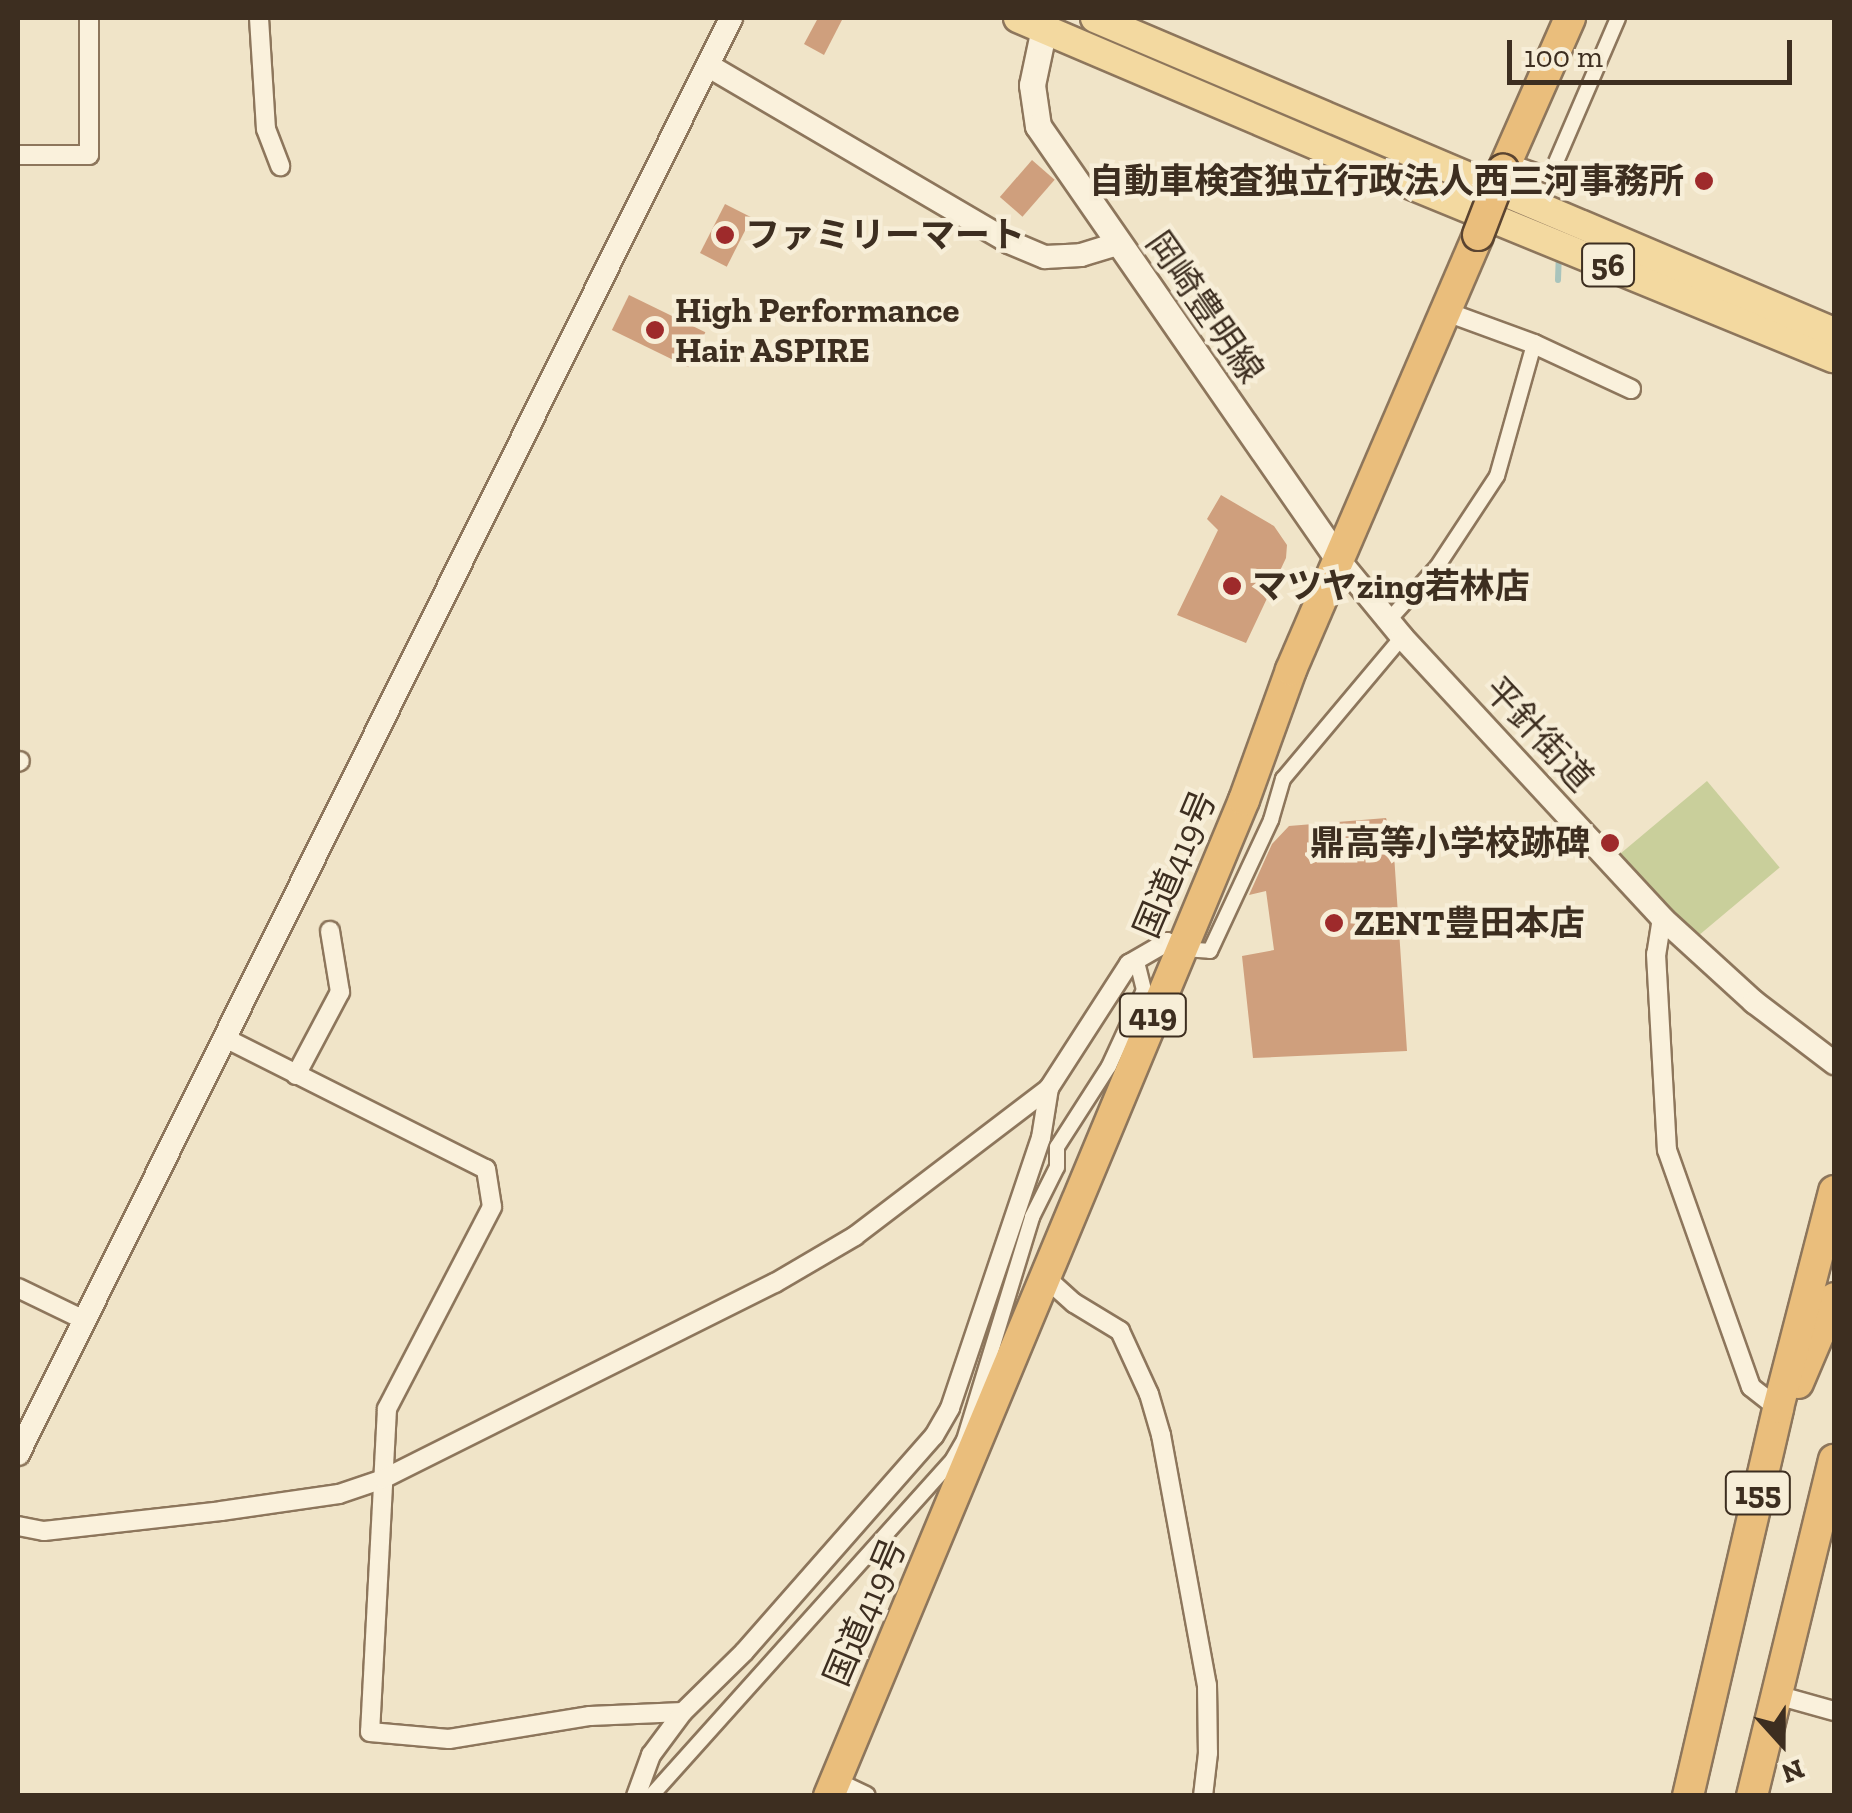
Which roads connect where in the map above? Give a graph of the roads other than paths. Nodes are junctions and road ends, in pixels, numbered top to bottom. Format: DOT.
graph roads {
  1 [pos="89,18"];
  2 [pos="259,18"];
  3 [pos="731,18"];
  4 [pos="1095,18"];
  5 [pos="1570,18"];
  6 [pos="1618,18"];
  7 [pos="1031,23"];
  8 [pos="710,66"];
  9 [pos="18,156"];
  10 [pos="280,166"];
  11 [pos="1505,166"];
  12 [pos="1117,244"];
  13 [pos="1444,311"];
  14 [pos="1834,332"];
  15 [pos="1534,344"];
  16 [pos="1834,358"];
  17 [pos="1631,389"];
  18 [pos="1338,559"];
  19 [pos="1394,629"];
  20 [pos="1244,800"];
  21 [pos="1271,820"];
  22 [pos="1662,918"];
  23 [pos="330,931"];
  24 [pos="1180,948"];
  25 [pos="1137,961"];
  26 [pos="224,1038"];
  27 [pos="1834,1062"];
  28 [pos="296,1075"];
  29 [pos="1049,1088"];
  30 [pos="1834,1192"];
  31 [pos="1045,1277"];
  32 [pos="18,1288"];
  33 [pos="1834,1298"];
  34 [pos="82,1319"];
  35 [pos="1778,1408"];
  36 [pos="1770,1445"];
  37 [pos="18,1454"];
  38 [pos="1834,1460"];
  39 [pos="383,1478"];
  40 [pos="18,1526"];
  41 [pos="1777,1695"];
  42 [pos="1834,1710"];
  43 [pos="683,1712"];
  44 [pos="831,1788"];
  45 [pos="636,1796"];
  46 [pos="651,1796"];
  47 [pos="866,1796"];
  48 [pos="1203,1796"];
  49 [pos="1688,1796"];
  50 [pos="1752,1796"];
  1 -- 9 [label="street"];
  2 -- 10 [label="street"];
  3 -- 8 [label="street"];
  4 -- 14 [label="main road, 56"];
  5 -- 11 [label="highway, 国道419号 / 419"];
  6 -- 11 [label="street"];
  7 -- 12 [label="main road, 岡崎豊明線"];
  7 -- 16 [label="main road, 56"];
  8 -- 12 [label="street"];
  8 -- 26 [label="street"];
  11 -- 13 [label="highway, 国道419号 / 419, bridge"];
  12 -- 18 [label="main road, 岡崎豊明線"];
  13 -- 15 [label="street"];
  13 -- 18 [label="highway, 国道419号 / 419"];
  15 -- 17 [label="street"];
  15 -- 19 [label="street"];
  18 -- 19 [label="street, 平針街道"];
  18 -- 20 [label="highway, 国道419号 / 419"];
  19 -- 21 [label="street"];
  19 -- 22 [label="street, 平針街道"];
  20 -- 21 [label="street"];
  20 -- 24 [label="highway, 国道419号 / 419"];
  21 -- 24 [label="street"];
  22 -- 27 [label="street, 平針街道"];
  22 -- 35 [label="street"];
  23 -- 28 [label="street"];
  24 -- 25 [label="street"];
  24 -- 31 [label="highway, 国道419号 / 419"];
  25 -- 29 [label="street"];
  25 -- 46 [label="street"];
  26 -- 28 [label="street"];
  26 -- 34 [label="street"];
  28 -- 39 [label="street"];
  29 -- 39 [label="street"];
  29 -- 43 [label="street"];
  30 -- 35 [label="highway, 155"];
  31 -- 44 [label="highway, 国道419号 / 419"];
  31 -- 48 [label="street"];
  32 -- 34 [label="street"];
  33 -- 36 [label="highway"];
  34 -- 37 [label="street"];
  35 -- 36 [label="highway, 155"];
  36 -- 49 [label="highway, 155"];
  38 -- 41 [label="highway, 155"];
  39 -- 40 [label="street"];
  39 -- 43 [label="street"];
  41 -- 42 [label="street"];
  41 -- 50 [label="highway, 155"];
  43 -- 45 [label="street"];
  44 -- 47 [label="street"];
}
